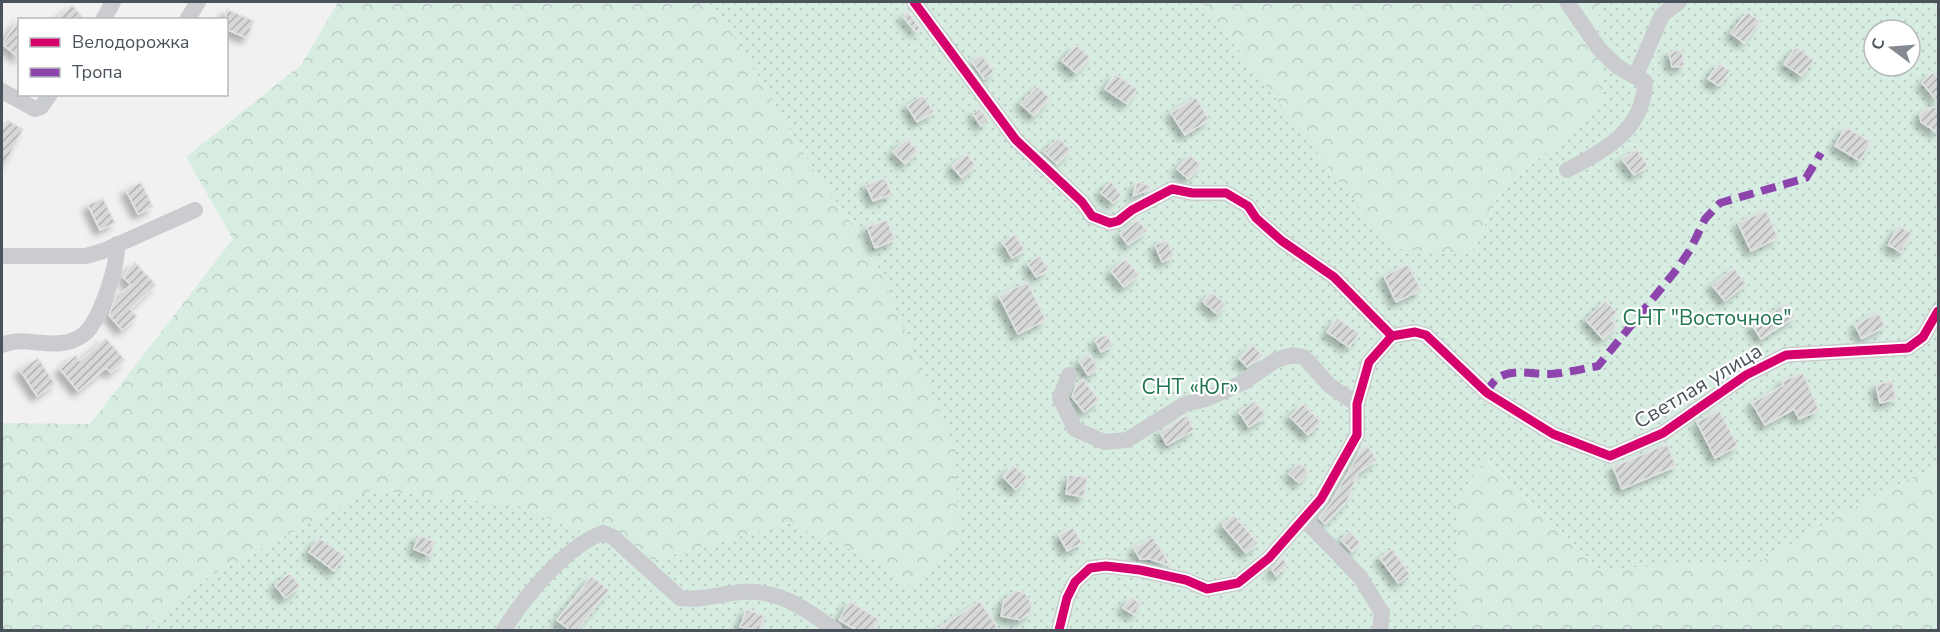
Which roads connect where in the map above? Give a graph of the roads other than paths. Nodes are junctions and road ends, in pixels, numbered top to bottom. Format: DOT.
graph roads {
  1 [pos="113,2"];
  2 [pos="198,2"];
  3 [pos="914,2"];
  4 [pos="1567,2"];
  5 [pos="1679,2"];
  6 [pos="104,18"];
  7 [pos="188,18"];
  8 [pos="1636,75"];
  9 [pos="2,91"];
  10 [pos="49,96"];
  11 [pos="1567,170"];
  12 [pos="195,210"];
  13 [pos="117,244"];
  14 [pos="2,256"];
  15 [pos="1938,312"];
  16 [pos="1392,336"];
  17 [pos="2,345"];
  18 [pos="1069,375"];
  19 [pos="1357,404"];
  20 [pos="1304,519"];
  21 [pos="504,630"];
  22 [pos="835,630"];
  23 [pos="1059,630"];
  24 [pos="1380,630"];
  1 -- 6 [label="street"];
  2 -- 7 [label="street"];
  3 -- 16 [label="street"];
  4 -- 8 [label="street"];
  5 -- 8 [label="street"];
  8 -- 11 [label="street"];
  9 -- 10 [label="street"];
  12 -- 13 [label="street"];
  13 -- 14 [label="street"];
  13 -- 17 [label="street"];
  15 -- 16 [label="street, Светлая улица"];
  16 -- 19 [label="street"];
  18 -- 19 [label="street"];
  19 -- 20 [label="street"];
  20 -- 23 [label="street"];
  20 -- 24 [label="street"];
  21 -- 22 [label="street"];
}
